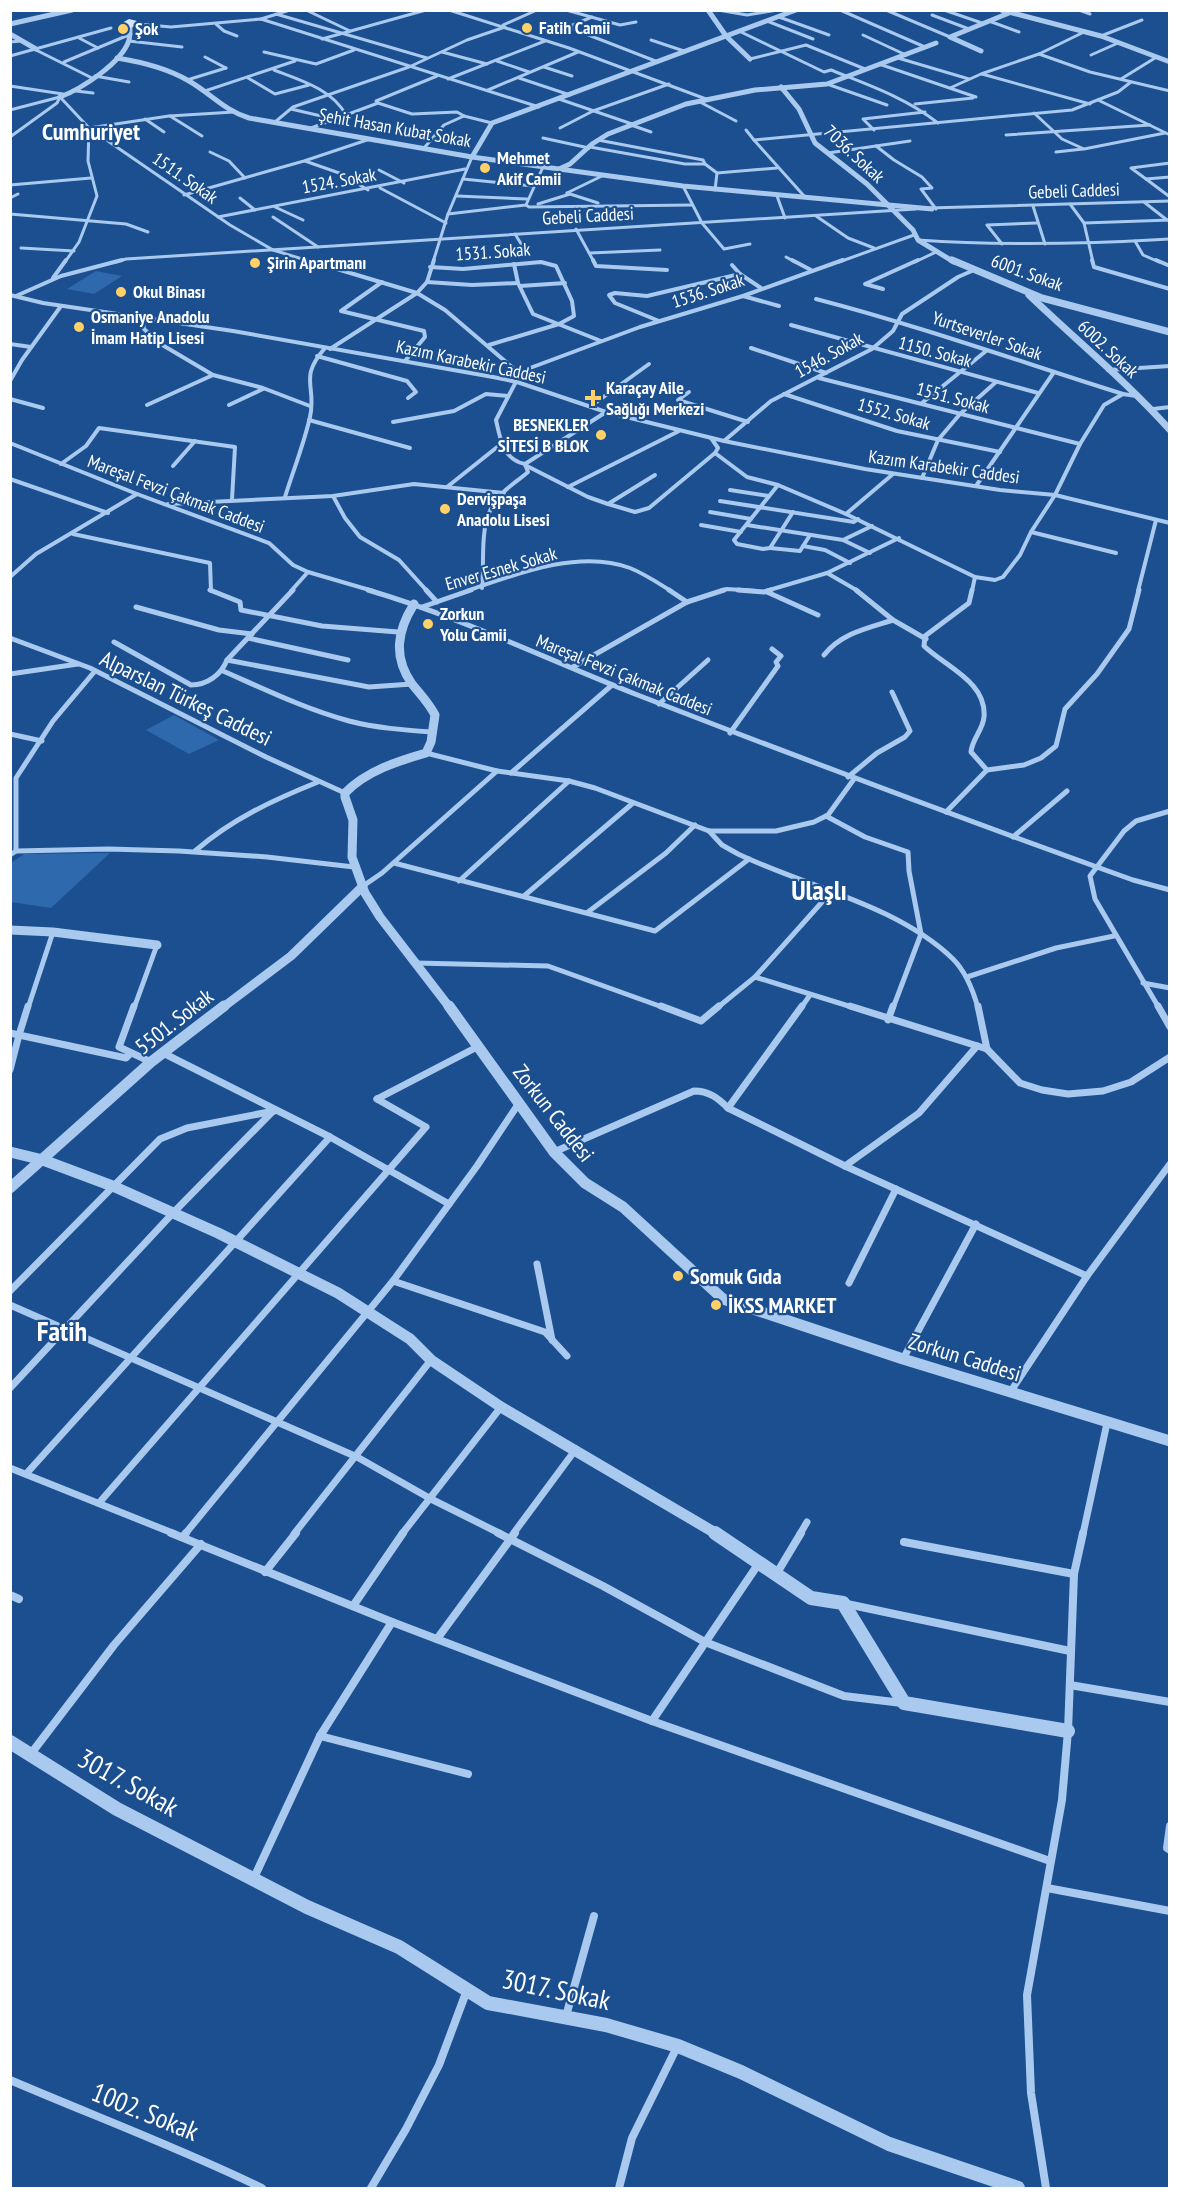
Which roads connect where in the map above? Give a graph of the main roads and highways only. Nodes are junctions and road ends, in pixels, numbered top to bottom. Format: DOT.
graph roads {
  1 [pos="127,10"];
  2 [pos="111,28"];
  1 -- 2 [label="main road"];
}
